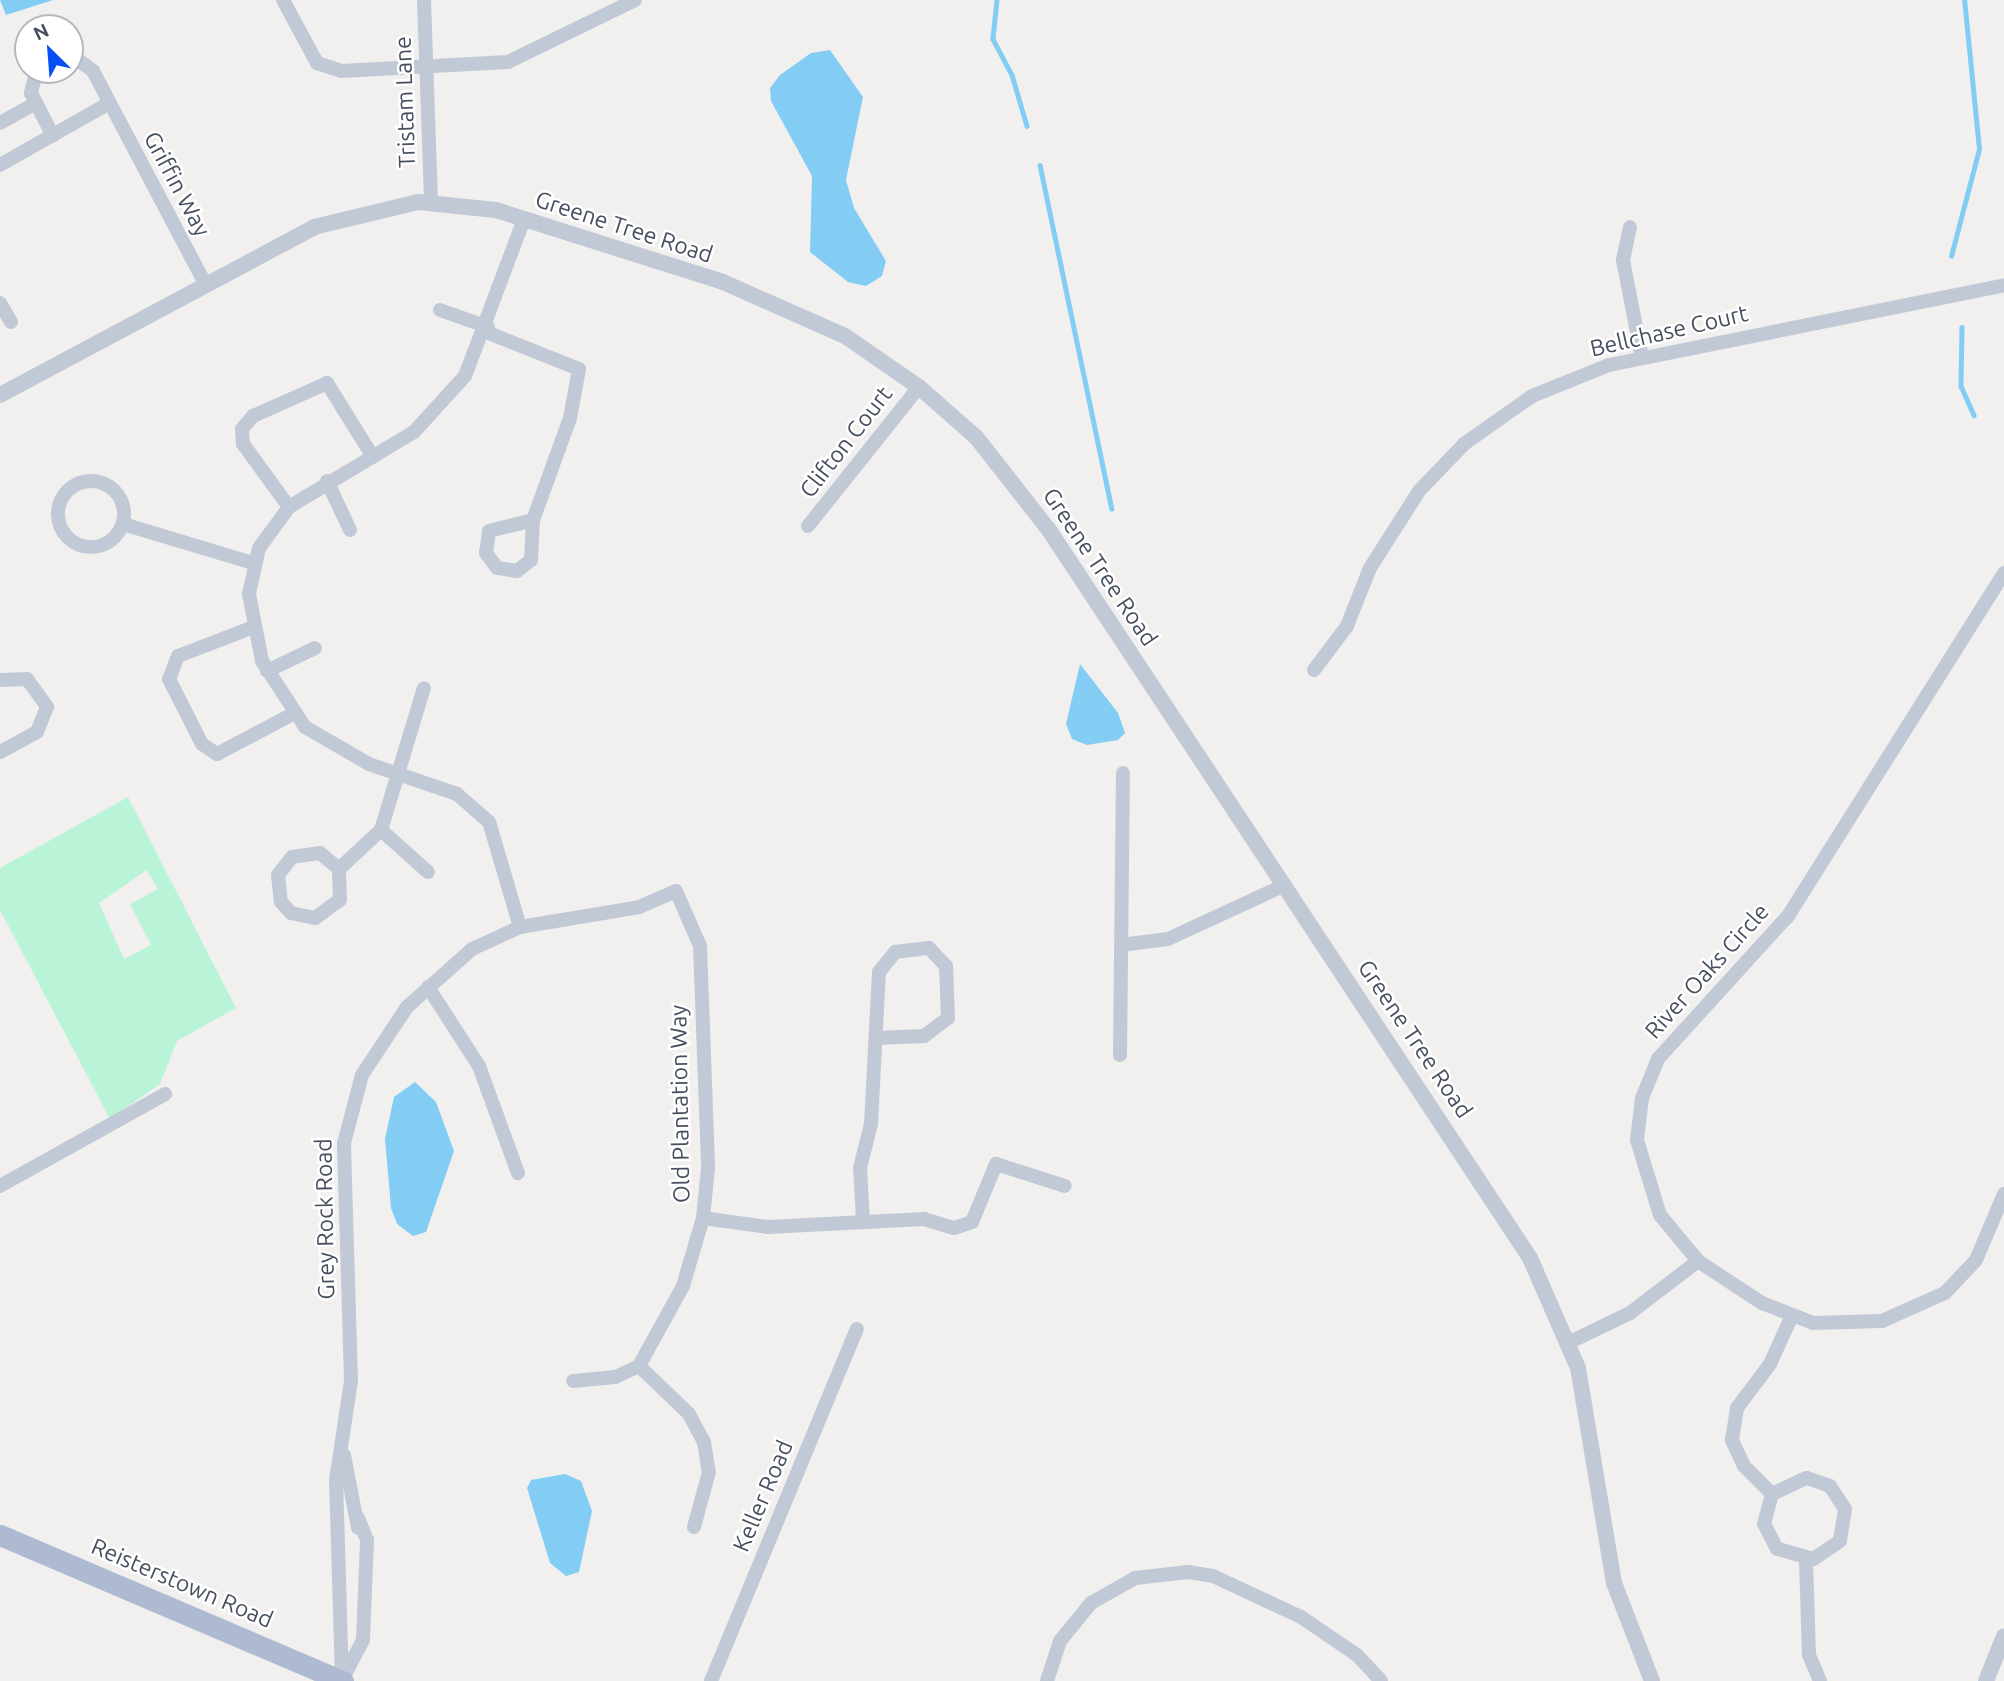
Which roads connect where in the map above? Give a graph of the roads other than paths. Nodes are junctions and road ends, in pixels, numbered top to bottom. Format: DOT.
graph roads {
  1 [pos="284,0"];
  2 [pos="424,0"];
  3 [pos="635,0"];
  4 [pos="84,64"];
  5 [pos="427,67"];
  6 [pos="36,84"];
  7 [pos="34,104"];
  8 [pos="108,104"];
  9 [pos="0,123"];
  10 [pos="52,136"];
  11 [pos="0,165"];
  12 [pos="431,202"];
  13 [pos="524,219"];
  14 [pos="1630,227"];
  15 [pos="206,285"];
  16 [pos="2004,285"];
  17 [pos="0,303"];
  18 [pos="440,310"];
  19 [pos="10,322"];
  20 [pos="487,330"];
  21 [pos="1642,358"];
  22 [pos="919,387"];
  23 [pos="0,395"];
  24 [pos="373,457"];
  25 [pos="327,481"];
  26 [pos="289,507"];
  27 [pos="533,520"];
  28 [pos="123,524"];
  29 [pos="808,526"];
  30 [pos="350,530"];
  31 [pos="253,563"];
  32 [pos="2004,573"];
  33 [pos="251,628"];
  34 [pos="315,648"];
  35 [pos="1314,670"];
  36 [pos="267,671"];
  37 [pos="0,680"];
  38 [pos="424,688"];
  39 [pos="293,714"];
  40 [pos="0,752"];
  41 [pos="398,774"];
  42 [pos="1123,774"];
  43 [pos="381,830"];
  44 [pos="339,869"];
  45 [pos="428,872"];
  46 [pos="1285,885"];
  47 [pos="676,891"];
  48 [pos="520,927"];
  49 [pos="1121,946"];
  50 [pos="428,987"];
  51 [pos="876,1038"];
  52 [pos="1121,1055"];
  53 [pos="165,1094"];
  54 [pos="518,1173"];
  55 [pos="0,1186"];
  56 [pos="1065,1186"];
  57 [pos="2004,1194"];
  58 [pos="704,1217"];
  59 [pos="863,1221"];
  60 [pos="1698,1261"];
  61 [pos="1791,1318"];
  62 [pos="857,1329"];
  63 [pos="1570,1342"];
  64 [pos="639,1366"];
  65 [pos="573,1381"];
  66 [pos="344,1454"];
  67 [pos="1772,1494"];
  68 [pos="358,1518"];
  69 [pos="694,1527"];
  70 [pos="0,1535"];
  71 [pos="1806,1560"];
  72 [pos="2004,1636"];
  73 [pos="363,1640"];
  74 [pos="342,1681"];
  75 [pos="711,1681"];
  76 [pos="1047,1681"];
  77 [pos="1381,1681"];
  78 [pos="1652,1681"];
  79 [pos="1820,1681"];
  80 [pos="1986,1681"];
  1 -- 5 [label="street"];
  2 -- 5 [label="street, Tristam Lane"];
  3 -- 5 [label="street"];
  4 -- 8 [label="street, Griffin Way"];
  5 -- 12 [label="street, Tristam Lane"];
  6 -- 7 [label="street"];
  7 -- 9 [label="street"];
  7 -- 10 [label="street"];
  8 -- 10 [label="street"];
  8 -- 15 [label="street, Griffin Way"];
  10 -- 11 [label="street"];
  12 -- 13 [label="street, Greene Tree Road"];
  12 -- 15 [label="street, Greene Tree Road"];
  13 -- 20 [label="street"];
  13 -- 22 [label="street, Greene Tree Road"];
  14 -- 21 [label="street"];
  15 -- 23 [label="street, Greene Tree Road"];
  16 -- 21 [label="street, Bellchase Court"];
  17 -- 19 [label="street"];
  18 -- 20 [label="street"];
  20 -- 24 [label="street"];
  20 -- 27 [label="street"];
  21 -- 35 [label="street, Bellchase Court"];
  22 -- 29 [label="street, Clifton Court"];
  22 -- 46 [label="street, Greene Tree Road"];
  24 -- 25 [label="street"];
  24 -- 26 [label="street"];
  25 -- 26 [label="street"];
  25 -- 30 [label="street"];
  26 -- 31 [label="street"];
  28 -- 28 [label="street"];
  28 -- 31 [label="street"];
  31 -- 33 [label="street"];
  32 -- 60 [label="street, River Oaks Circle"];
  33 -- 36 [label="street"];
  33 -- 39 [label="street"];
  34 -- 36 [label="street"];
  36 -- 39 [label="street"];
  37 -- 40 [label="street"];
  38 -- 41 [label="street"];
  39 -- 41 [label="street"];
  41 -- 43 [label="street"];
  41 -- 48 [label="street"];
  42 -- 49 [label="street"];
  43 -- 44 [label="street"];
  43 -- 45 [label="street"];
  44 -- 44 [label="street"];
  46 -- 49 [label="street"];
  46 -- 63 [label="street, Greene Tree Road"];
  47 -- 48 [label="street, Grey Rock Road"];
  47 -- 58 [label="street, Old Plantation Way"];
  48 -- 50 [label="street, Grey Rock Road"];
  49 -- 52 [label="street"];
  50 -- 54 [label="street"];
  50 -- 66 [label="street, Grey Rock Road"];
  51 -- 51 [label="street"];
  51 -- 59 [label="street"];
  53 -- 55 [label="street"];
  56 -- 59 [label="street"];
  57 -- 61 [label="street, River Oaks Circle"];
  58 -- 59 [label="street"];
  58 -- 64 [label="street, Old Plantation Way"];
  60 -- 61 [label="street, River Oaks Circle"];
  60 -- 63 [label="street"];
  61 -- 67 [label="street"];
  62 -- 75 [label="street, Keller Road"];
  63 -- 78 [label="street, Greene Tree Road"];
  64 -- 65 [label="street"];
  64 -- 69 [label="street"];
  66 -- 68 [label="street, Grey Rock Road"];
  66 -- 74 [label="street, Grey Rock Road"];
  67 -- 71 [label="street"];
  67 -- 71 [label="street"];
  68 -- 73 [label="street, Grey Rock Road"];
  68 -- 73 [label="street, Grey Rock Road"];
  70 -- 74 [label="main road, Reisterstown Road"];
  71 -- 79 [label="street"];
  72 -- 80 [label="street"];
  73 -- 74 [label="street, Grey Rock Road"];
  76 -- 77 [label="street"];
}
